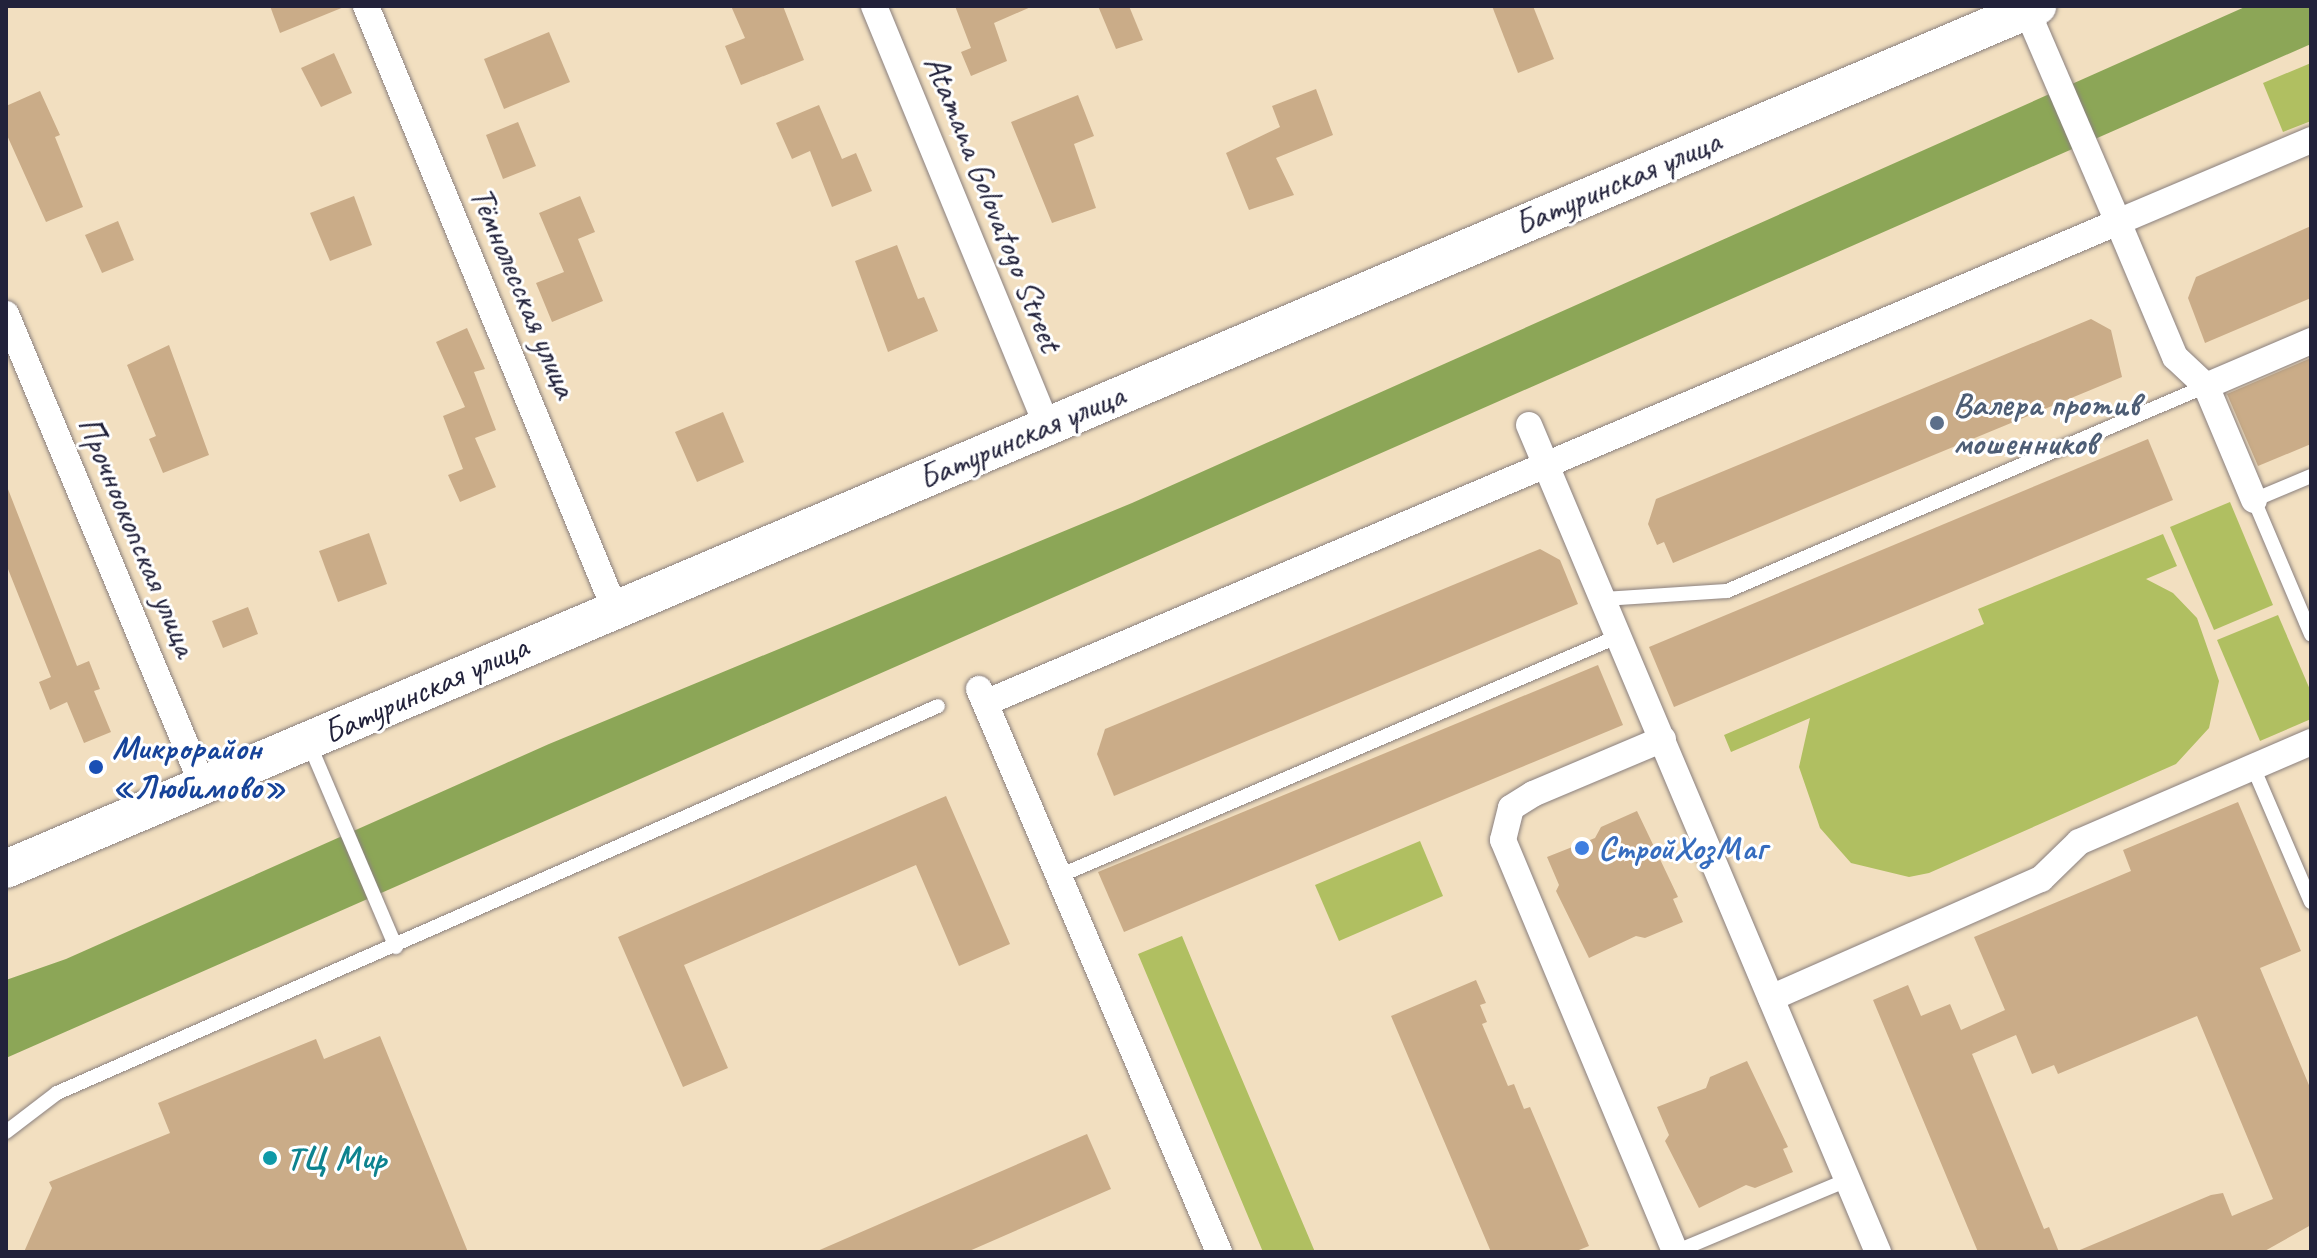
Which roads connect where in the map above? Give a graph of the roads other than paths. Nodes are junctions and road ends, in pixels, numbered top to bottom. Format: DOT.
graph roads {
  1 [pos="366,6"];
  2 [pos="874,6"];
  3 [pos="2032,8"];
  4 [pos="2311,140"];
  5 [pos="2118,222"];
  6 [pos="6,314"];
  7 [pos="2311,341"];
  8 [pos="2206,386"];
  9 [pos="1529,425"];
  10 [pos="1047,426"];
  11 [pos="1546,466"];
  12 [pos="2311,476"];
  13 [pos="2254,500"];
  14 [pos="1603,599"];
  15 [pos="614,607"];
  16 [pos="2311,634"];
  17 [pos="1619,636"];
  18 [pos="938,706"];
  19 [pos="1663,739"];
  20 [pos="307,741"];
  21 [pos="2311,742"];
  22 [pos="2253,767"];
  23 [pos="203,786"];
  24 [pos="6,869"];
  25 [pos="1059,876"];
  26 [pos="2311,902"];
  27 [pos="396,947"];
  28 [pos="1771,998"];
  29 [pos="6,1132"];
  30 [pos="1847,1180"];
  31 [pos="1219,1252"];
  32 [pos="1675,1252"];
  33 [pos="1878,1252"];
  1 -- 15 [label="street, Тёмнолесская улица"];
  2 -- 10 [label="street, Atamana Golovatogo Street"];
  3 -- 5 [label="street"];
  3 -- 10 [label="street, Батуринская улица"];
  4 -- 5 [label="street"];
  5 -- 8 [label="street"];
  5 -- 11 [label="street"];
  6 -- 23 [label="street, Прочноокопская улица"];
  7 -- 8 [label="street"];
  8 -- 13 [label="street"];
  8 -- 14 [label="lane"];
  9 -- 11 [label="street"];
  10 -- 15 [label="street, Батуринская улица"];
  11 -- 14 [label="street"];
  11 -- 25 [label="street"];
  12 -- 13 [label="lane"];
  13 -- 16 [label="lane"];
  14 -- 17 [label="street"];
  15 -- 20 [label="street, Батуринская улица"];
  17 -- 19 [label="street"];
  17 -- 25 [label="lane"];
  18 -- 27 [label="lane"];
  19 -- 28 [label="street"];
  19 -- 32 [label="street"];
  20 -- 23 [label="street, Батуринская улица"];
  20 -- 27 [label="lane"];
  21 -- 22 [label="street"];
  22 -- 26 [label="lane"];
  22 -- 28 [label="street"];
  23 -- 24 [label="street, Батуринская улица"];
  25 -- 31 [label="street"];
  27 -- 29 [label="lane"];
  28 -- 30 [label="street"];
  30 -- 32 [label="lane"];
  30 -- 33 [label="street"];
}
